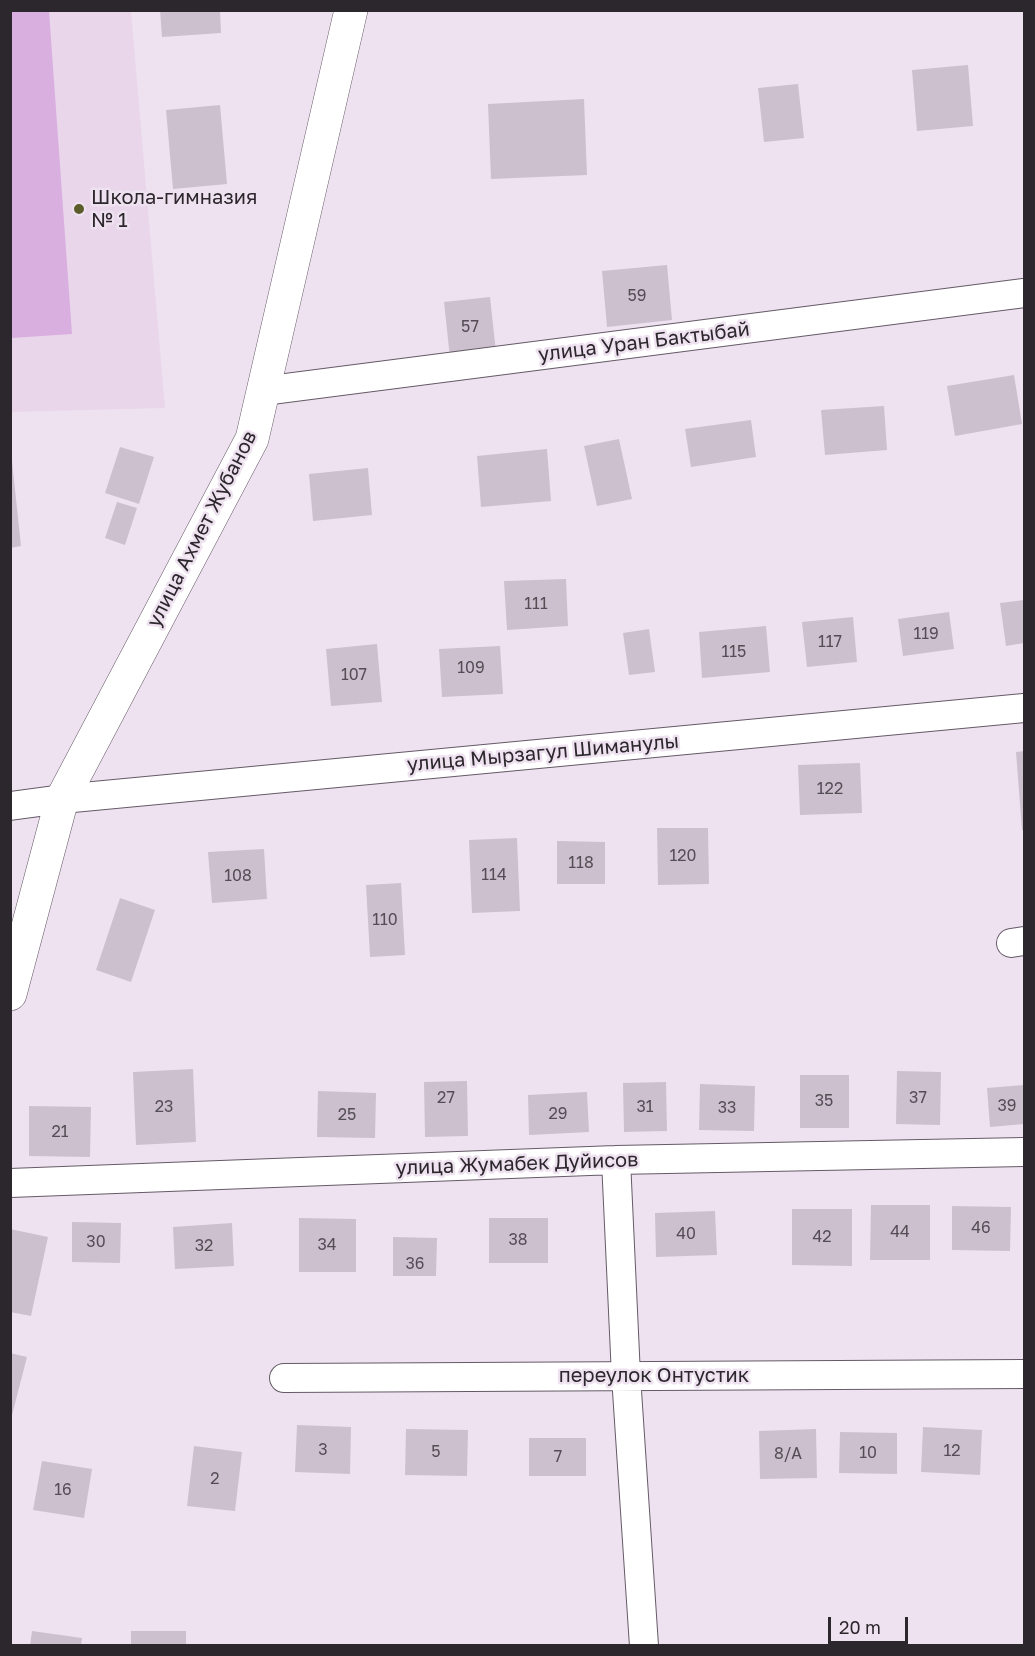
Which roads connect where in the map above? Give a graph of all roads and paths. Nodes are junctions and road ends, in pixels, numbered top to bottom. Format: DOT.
graph roads {
  1 [pos="351,10"];
  2 [pos="1024,293"];
  3 [pos="263,391"];
  4 [pos="1024,708"];
  5 [pos="62,799"];
  6 [pos="10,806"];
  7 [pos="10,994"];
  8 [pos="1024,1152"];
  9 [pos="616,1160"];
  10 [pos="10,1183"];
  11 [pos="1024,1374"];
  12 [pos="626,1376"];
  13 [pos="284,1378"];
  14 [pos="644,1646"];
  1 -- 3 [label="main road, улица Ахмет Жубанов"];
  2 -- 3 [label="street, улица Уран Бактыбай"];
  3 -- 5 [label="main road, улица Ахмет Жубанов"];
  4 -- 5 [label="street, улица Мырзагул Шиманулы"];
  5 -- 6 [label="street, улица Мырзагул Шиманулы"];
  5 -- 7 [label="main road, улица Ахмет Жубанов"];
  8 -- 9 [label="street, улица Жумабек Дуйисов"];
  9 -- 10 [label="street, улица Жумабек Дуйисов"];
  9 -- 12 [label="street"];
  11 -- 12 [label="street, переулок Онтустик"];
  12 -- 13 [label="street, переулок Онтустик"];
  12 -- 14 [label="street"];
}
